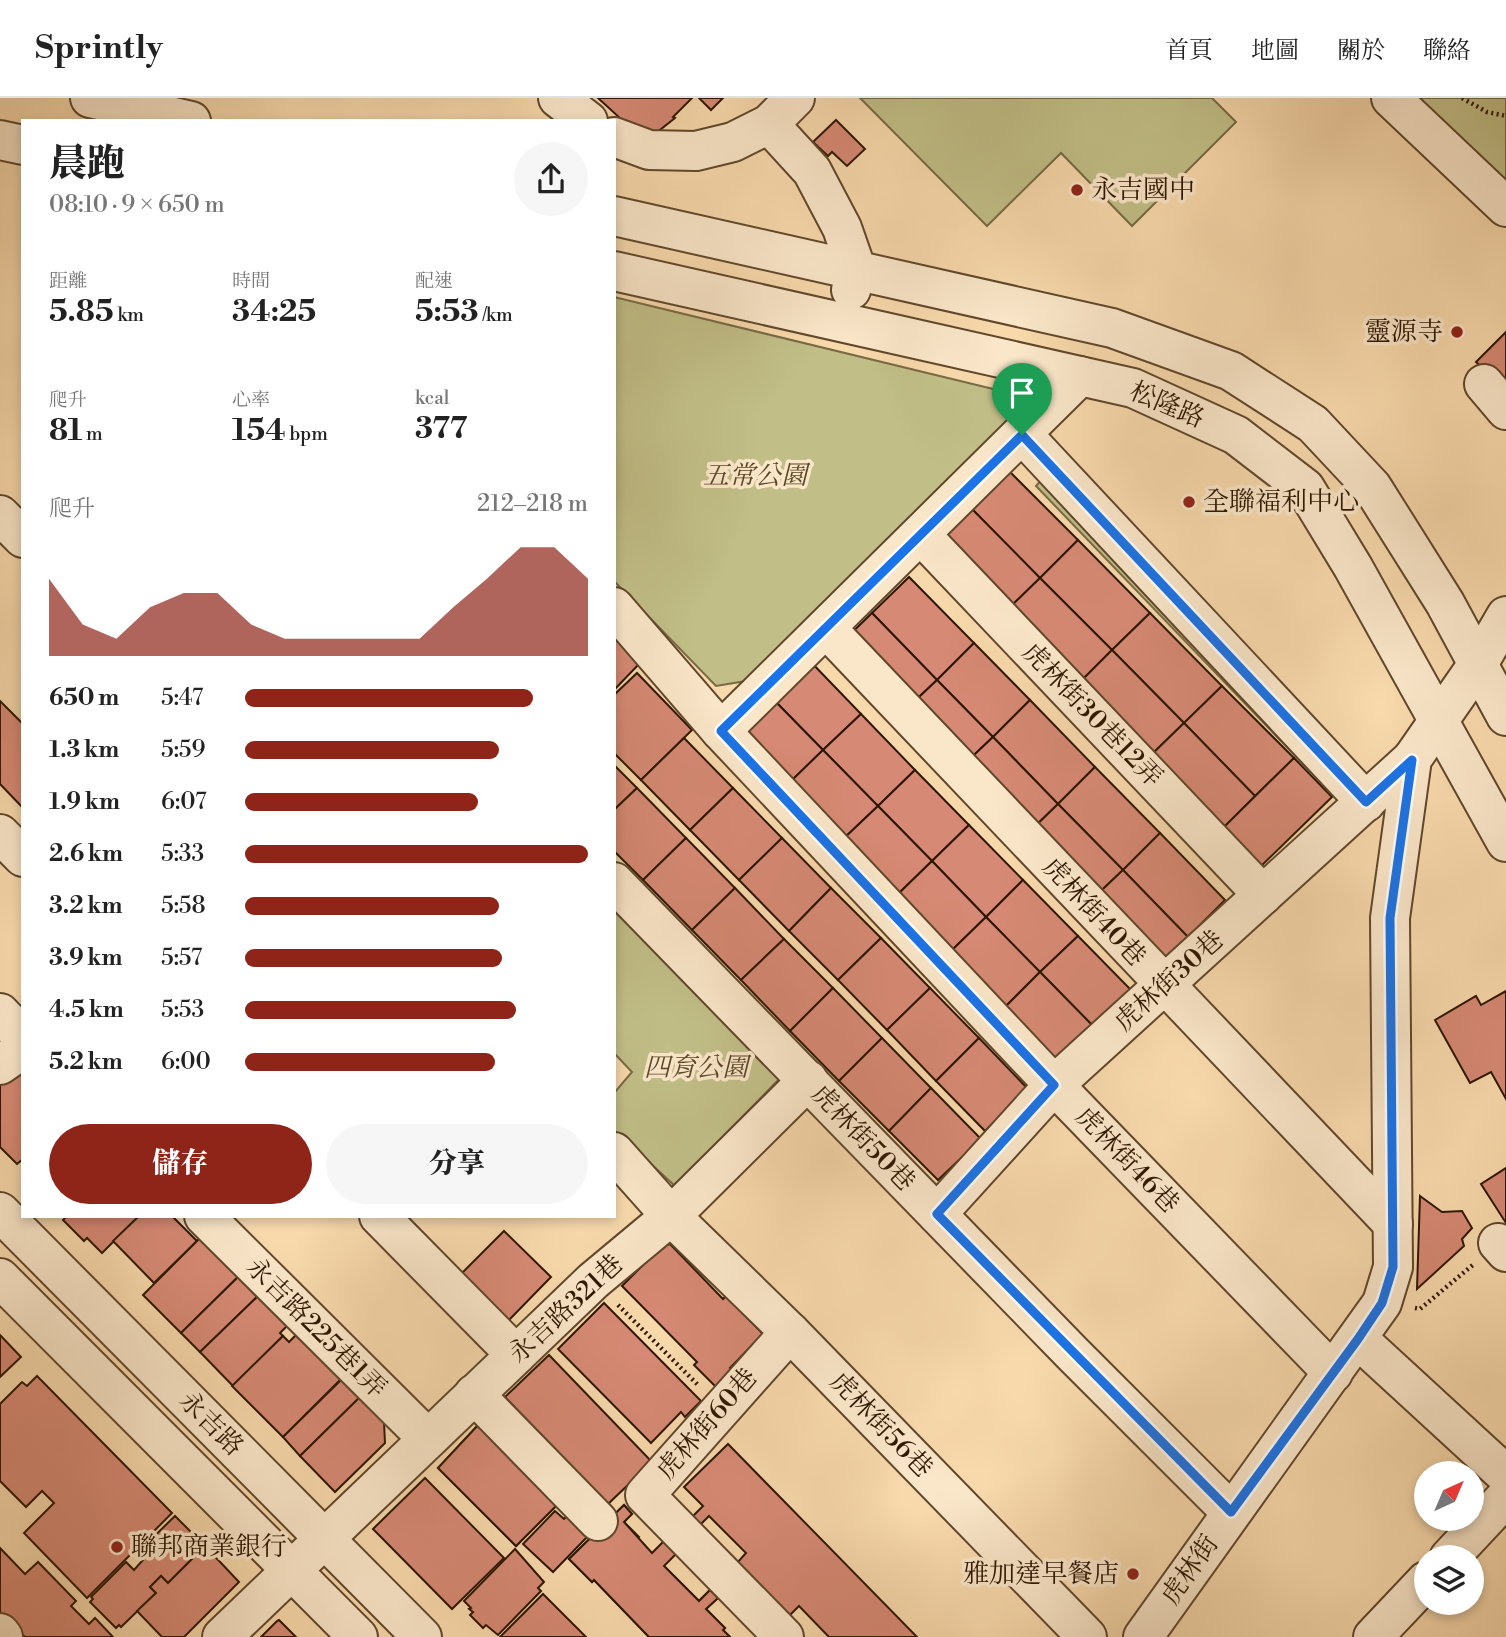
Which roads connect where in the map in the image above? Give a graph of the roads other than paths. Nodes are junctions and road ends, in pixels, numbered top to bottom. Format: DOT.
graph roads {
  1 [pos="90,98"];
  2 [pos="558,98"];
  3 [pos="1391,98"];
  4 [pos="782,111"];
  5 [pos="182,119"];
  6 [pos="585,119"];
  7 [pos="616,138"];
  8 [pos="0,140"];
  9 [pos="21,145"];
  10 [pos="1506,206"];
  11 [pos="616,216"];
  12 [pos="616,271"];
  13 [pos="858,271"];
  14 [pos="840,322"];
  15 [pos="1080,376"];
  16 [pos="1022,435"];
  17 [pos="921,535"];
  18 [pos="616,609"];
  19 [pos="1506,616"];
  20 [pos="826,628"];
  21 [pos="1478,664"];
  22 [pos="1506,716"];
  23 [pos="1439,720"];
  24 [pos="721,731"];
  25 [pos="1412,760"];
  26 [pos="1366,802"];
  27 [pos="0,834"];
  28 [pos="1506,842"];
  29 [pos="21,855"];
  30 [pos="616,884"];
  31 [pos="1263,895"];
  32 [pos="1164,986"];
  33 [pos="0,1013"];
  34 [pos="21,1035"];
  35 [pos="21,1050"];
  36 [pos="0,1065"];
  37 [pos="808,1080"];
  38 [pos="1054,1085"];
  39 [pos="616,1154"];
  40 [pos="0,1212"];
  41 [pos="937,1214"];
  42 [pos="671,1216"];
  43 [pos="206,1218"];
  44 [pos="381,1218"];
  45 [pos="1393,1224"];
  46 [pos="0,1278"];
  47 [pos="790,1332"];
  48 [pos="1358,1339"];
  49 [pos="516,1355"];
  50 [pos="1333,1373"];
  51 [pos="474,1394"];
  52 [pos="428,1439"];
  53 [pos="1506,1475"];
  54 [pos="1506,1497"];
  55 [pos="1231,1512"];
  56 [pos="598,1521"];
  57 [pos="324,1538"];
  58 [pos="1461,1545"];
  59 [pos="292,1569"];
  60 [pos="1414,1594"];
  61 [pos="222,1637"];
  62 [pos="358,1637"];
  63 [pos="422,1637"];
  64 [pos="784,1637"];
  65 [pos="1087,1637"];
  66 [pos="1143,1637"];
  67 [pos="1373,1637"];
  1 -- 5 [label="street"];
  2 -- 6 [label="street"];
  3 -- 10 [label="street"];
  4 -- 7 [label="street"];
  4 -- 13 [label="street"];
  8 -- 9 [label="street"];
  11 -- 13 [label="street, 松隆路"];
  12 -- 14 [label="street, 松隆路"];
  13 -- 14 [label="street"];
  13 -- 21 [label="street, 松隆路"];
  14 -- 15 [label="street, 松隆路"];
  15 -- 16 [label="street"];
  15 -- 23 [label="street, 松隆路"];
  16 -- 17 [label="street"];
  16 -- 26 [label="street"];
  17 -- 20 [label="street"];
  17 -- 31 [label="street, 虎林街30巷12弄"];
  18 -- 24 [label="street, 虎林街46巷"];
  19 -- 21 [label="street, 虎林街"];
  20 -- 24 [label="street"];
  20 -- 32 [label="street, 虎林街40巷"];
  21 -- 22 [label="street, 松隆路"];
  21 -- 23 [label="street, 虎林街"];
  23 -- 25 [label="street, 虎林街"];
  23 -- 28 [label="street, 松隆路"];
  24 -- 38 [label="street, 虎林街46巷"];
  25 -- 26 [label="street, 虎林街30巷"];
  25 -- 45 [label="street, 虎林街"];
  26 -- 31 [label="street, 虎林街30巷"];
  27 -- 29 [label="street"];
  30 -- 37 [label="street, 虎林街50巷"];
  31 -- 32 [label="street, 虎林街30巷"];
  32 -- 38 [label="street, 虎林街30巷"];
  32 -- 45 [label="street, 虎林街40巷"];
  33 -- 34 [label="street"];
  35 -- 36 [label="street"];
  37 -- 41 [label="street, 虎林街50巷"];
  37 -- 42 [label="street, 永吉路321巷"];
  38 -- 41 [label="street, 虎林街30巷"];
  38 -- 50 [label="street, 虎林街46巷"];
  39 -- 42 [label="street, 虎林街56巷"];
  40 -- 57 [label="street, 永吉路"];
  41 -- 55 [label="street, 虎林街50巷"];
  42 -- 47 [label="street, 虎林街56巷"];
  42 -- 49 [label="street, 永吉路321巷"];
  43 -- 52 [label="street, 永吉路225巷1弄"];
  44 -- 49 [label="street"];
  45 -- 48 [label="street, 虎林街"];
  46 -- 59 [label="street, 永吉路"];
  47 -- 64 [label="street, 虎林街60巷"];
  47 -- 65 [label="street, 虎林街56巷"];
  48 -- 50 [label="street, 虎林街"];
  48 -- 53 [label="street"];
  49 -- 51 [label="street, 永吉路321巷"];
  50 -- 55 [label="street, 虎林街"];
  51 -- 52 [label="street, 永吉路321巷"];
  51 -- 56 [label="street"];
  52 -- 57 [label="street, 永吉路321巷"];
  54 -- 58 [label="street"];
  55 -- 66 [label="street, 虎林街"];
  57 -- 59 [label="street, 永吉路321巷"];
  57 -- 63 [label="street, 永吉路"];
  59 -- 61 [label="street, 永吉路321巷"];
  59 -- 62 [label="street, 永吉路"];
  60 -- 67 [label="street"];
}
